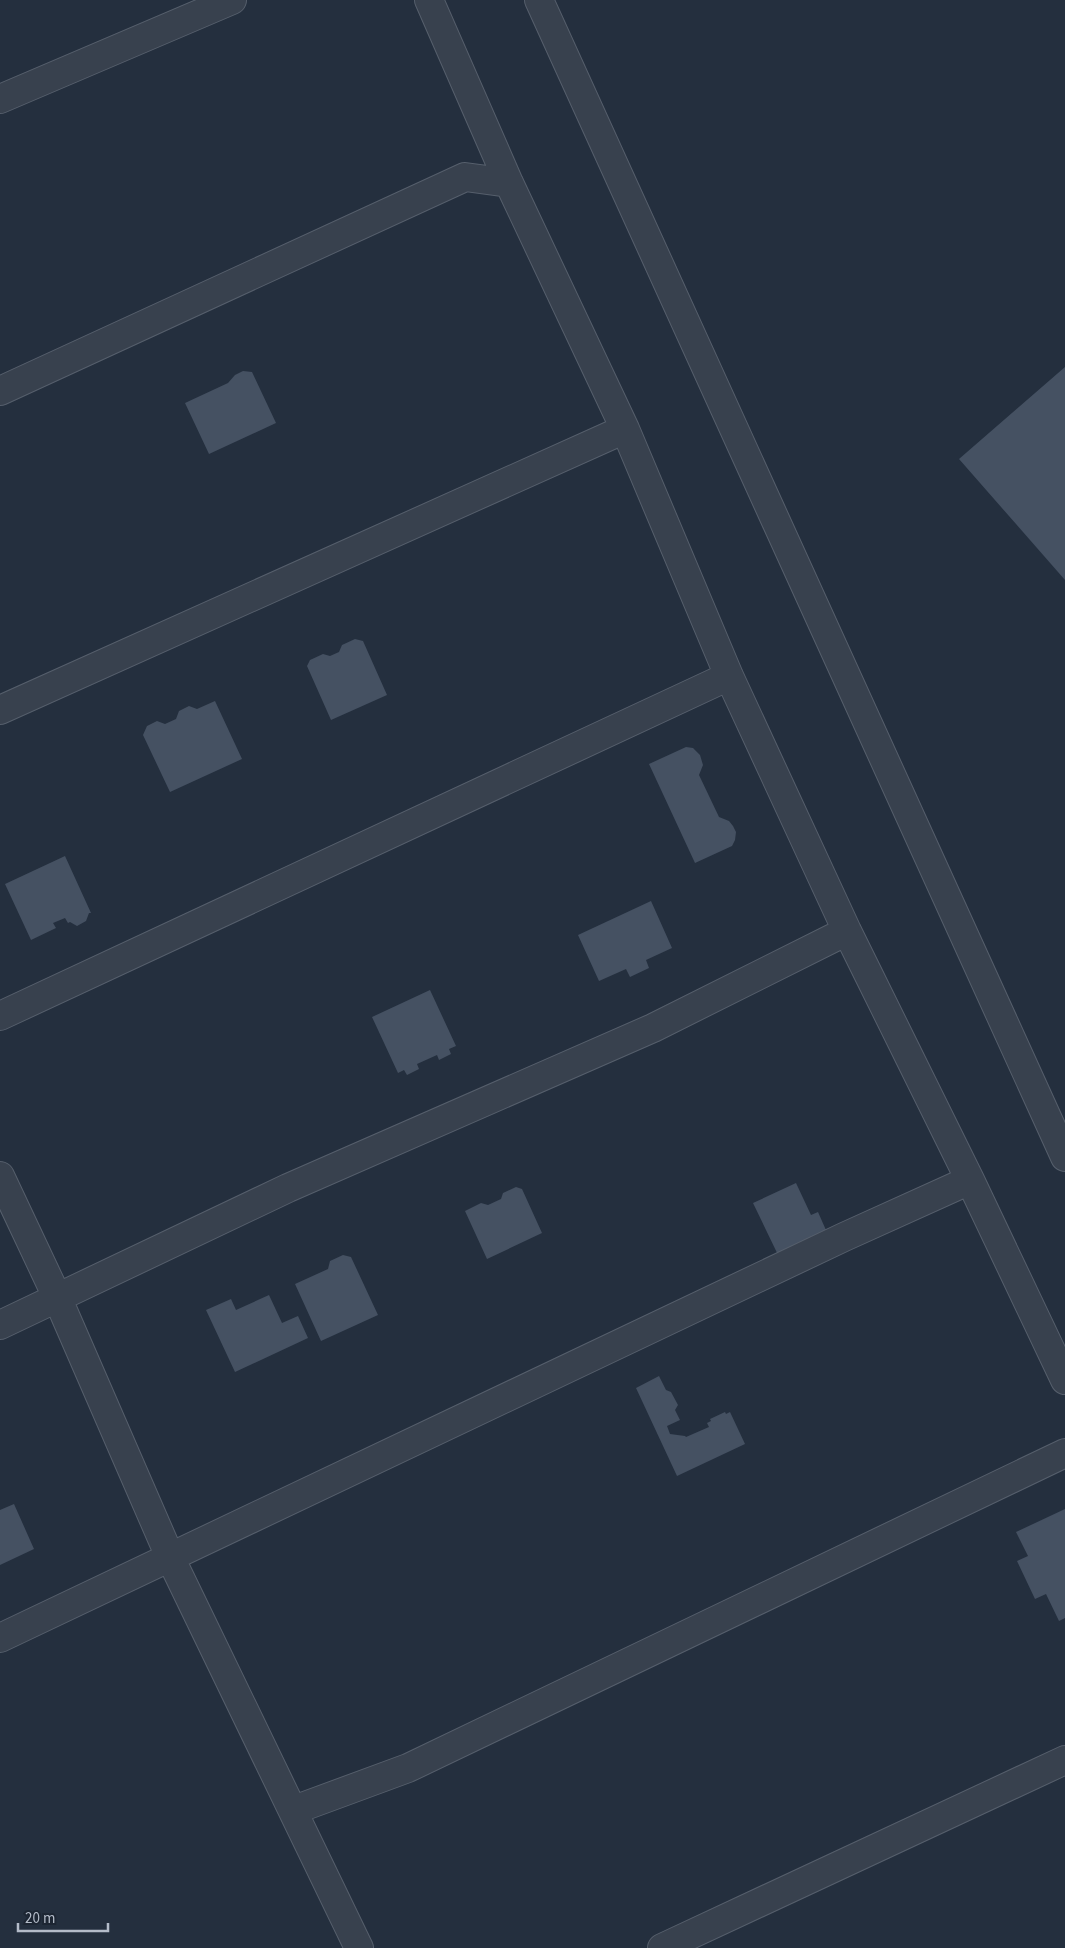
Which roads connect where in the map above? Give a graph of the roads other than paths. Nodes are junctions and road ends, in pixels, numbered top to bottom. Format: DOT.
graph roads {
  1 [pos="232,0"];
  2 [pos="429,0"];
  3 [pos="539,0"];
  4 [pos="0,100"];
  5 [pos="508,183"];
  6 [pos="0,391"];
  7 [pos="625,429"];
  8 [pos="729,676"];
  9 [pos="0,710"];
  10 [pos="847,930"];
  11 [pos="0,1016"];
  12 [pos="1065,1157"];
  13 [pos="0,1176"];
  14 [pos="970,1180"];
  15 [pos="58,1297"];
  16 [pos="0,1325"];
  17 [pos="1065,1380"];
  18 [pos="1065,1453"];
  19 [pos="170,1557"];
  20 [pos="0,1638"];
  21 [pos="1065,1760"];
  22 [pos="294,1810"];
  23 [pos="359,1948"];
  24 [pos="662,1948"];
  1 -- 4 [label="street"];
  2 -- 5 [label="street"];
  3 -- 12 [label="street"];
  5 -- 6 [label="street"];
  5 -- 7 [label="street"];
  7 -- 8 [label="street"];
  7 -- 9 [label="street"];
  8 -- 10 [label="street"];
  8 -- 11 [label="street"];
  10 -- 14 [label="street"];
  10 -- 15 [label="street"];
  13 -- 15 [label="street"];
  14 -- 17 [label="street"];
  14 -- 19 [label="street"];
  15 -- 16 [label="street"];
  15 -- 19 [label="street"];
  18 -- 22 [label="street"];
  19 -- 20 [label="street"];
  19 -- 22 [label="street"];
  21 -- 24 [label="street"];
  22 -- 23 [label="street"];
}
